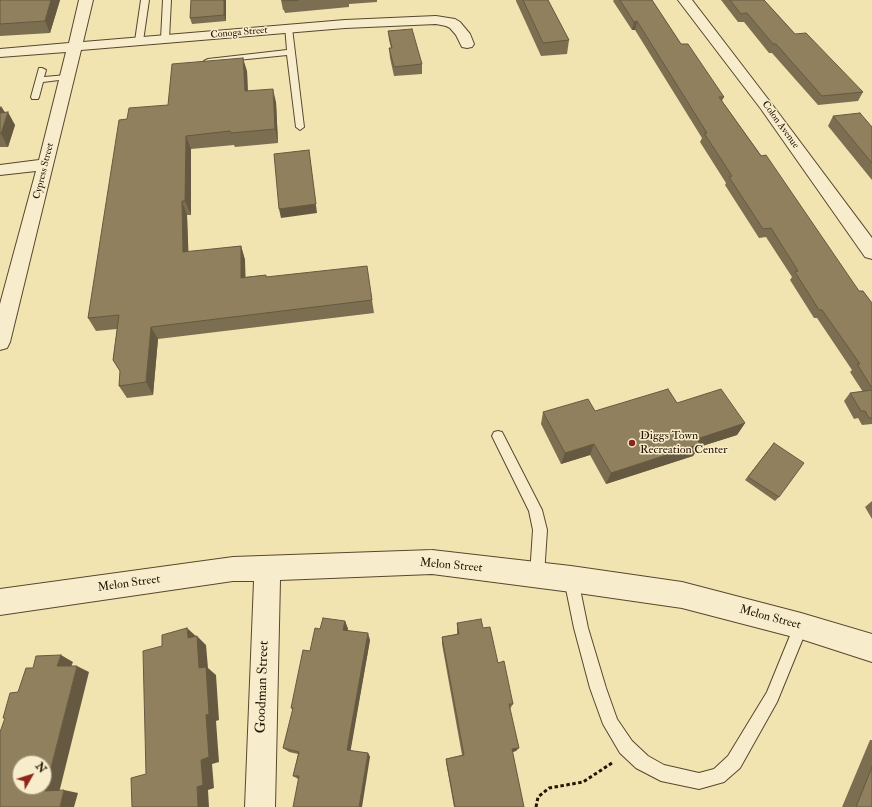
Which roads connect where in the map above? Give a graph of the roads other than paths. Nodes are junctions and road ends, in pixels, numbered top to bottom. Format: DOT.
graph roads {
  1 [pos="86,0"];
  2 [pos="145,0"];
  3 [pos="167,0"];
  4 [pos="685,0"];
  5 [pos="288,28"];
  6 [pos="165,39"];
  7 [pos="139,41"];
  8 [pos="467,44"];
  9 [pos="75,47"];
  10 [pos="291,52"];
  11 [pos="0,53"];
  12 [pos="208,61"];
  13 [pos="42,70"];
  14 [pos="67,77"];
  15 [pos="39,80"];
  16 [pos="35,97"];
  17 [pos="300,127"];
  18 [pos="46,165"];
  19 [pos="0,170"];
  20 [pos="872,252"];
  21 [pos="0,338"];
  22 [pos="498,436"];
  23 [pos="267,567"];
  24 [pos="537,575"];
  25 [pos="571,579"];
  26 [pos="0,602"];
  27 [pos="802,626"];
  28 [pos="872,648"];
  29 [pos="260,807"];
  1 -- 9 [label="street, Cypress Street"];
  2 -- 7 [label="lane"];
  3 -- 6 [label="lane"];
  4 -- 20 [label="street, Colon Avenue"];
  5 -- 6 [label="street, Conoga Street"];
  5 -- 8 [label="street, Conoga Street"];
  5 -- 10 [label="lane"];
  6 -- 7 [label="street, Conoga Street"];
  7 -- 9 [label="street, Conoga Street"];
  9 -- 11 [label="street, Conoga Street"];
  9 -- 14 [label="street, Cypress Street"];
  10 -- 12 [label="lane"];
  10 -- 17 [label="lane"];
  13 -- 15 [label="lane"];
  14 -- 15 [label="lane"];
  14 -- 18 [label="street, Cypress Street"];
  15 -- 16 [label="lane"];
  18 -- 19 [label="street"];
  18 -- 21 [label="street, Cypress Street"];
  22 -- 24 [label="lane"];
  23 -- 24 [label="street, Melon Street"];
  23 -- 26 [label="street, Melon Street"];
  23 -- 29 [label="street, Goodman Street"];
  24 -- 25 [label="street, Melon Street"];
  25 -- 27 [label="street, Melon Street"];
  25 -- 27 [label="lane"];
  27 -- 28 [label="street, Melon Street"];
}
